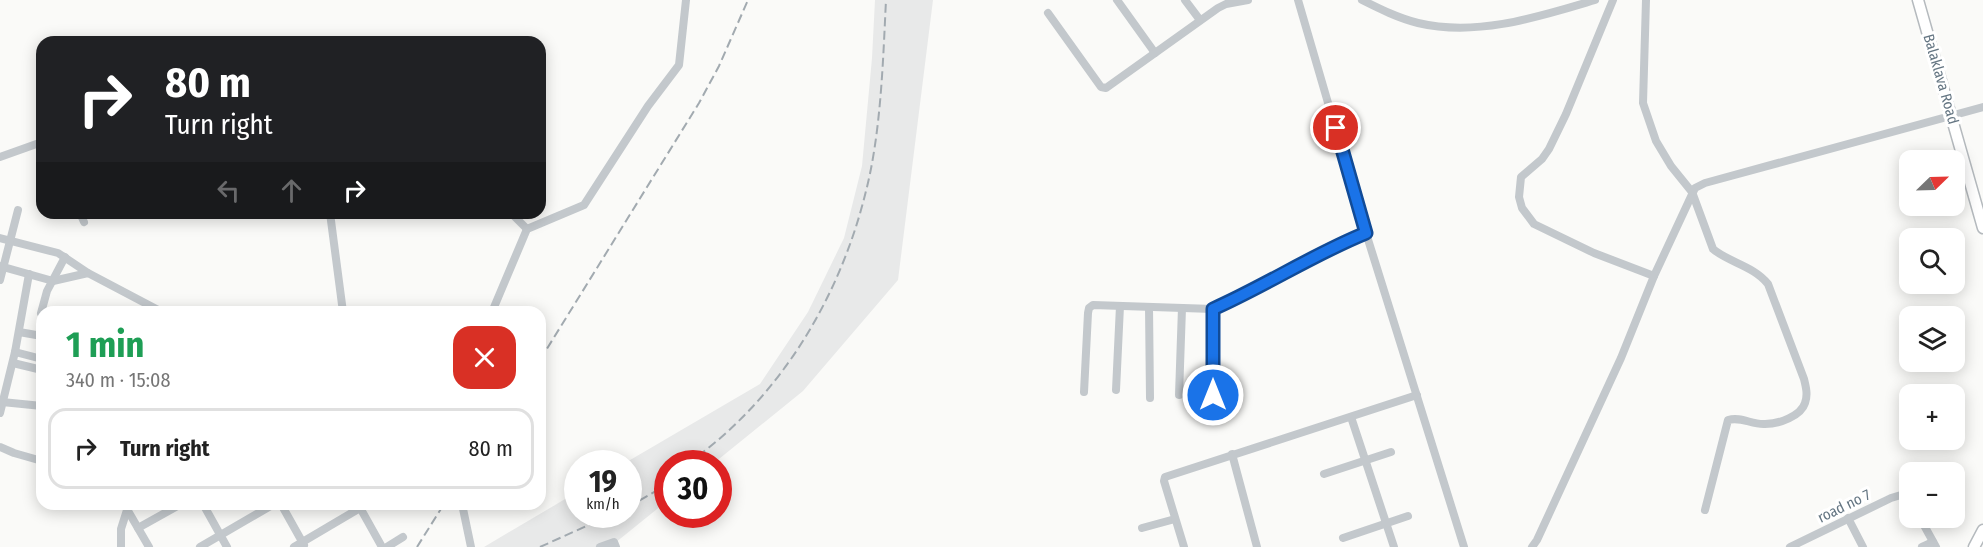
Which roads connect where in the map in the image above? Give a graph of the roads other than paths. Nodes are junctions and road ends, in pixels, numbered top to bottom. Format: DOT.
graph roads {
  1 [pos="686,0"];
  2 [pos="1117,0"];
  3 [pos="1185,0"];
  4 [pos="1248,0"];
  5 [pos="1298,0"];
  6 [pos="1362,0"];
  7 [pos="1595,0"];
  8 [pos="1613,0"];
  9 [pos="1646,0"];
  10 [pos="1918,0"];
  11 [pos="1048,14"];
  12 [pos="1200,20"];
  13 [pos="1155,53"];
  14 [pos="1983,107"];
  15 [pos="1951,116"];
  16 [pos="36,144"];
  17 [pos="0,158"];
  18 [pos="1692,192"];
  19 [pos="18,210"];
  20 [pos="83,219"];
  21 [pos="331,219"];
  22 [pos="517,219"];
  23 [pos="84,222"];
  24 [pos="1983,228"];
  25 [pos="527,229"];
  26 [pos="1366,233"];
  27 [pos="0,238"];
  28 [pos="10,242"];
  29 [pos="65,257"];
  30 [pos="2,266"];
  31 [pos="87,273"];
  32 [pos="29,274"];
  33 [pos="1654,276"];
  34 [pos="0,280"];
  35 [pos="53,281"];
  36 [pos="44,306"];
  37 [pos="150,306"];
  38 [pos="342,306"];
  39 [pos="495,306"];
  40 [pos="1120,306"];
  41 [pos="1149,308"];
  42 [pos="1182,308"];
  43 [pos="1213,309"];
  44 [pos="19,332"];
  45 [pos="36,335"];
  46 [pos="15,352"];
  47 [pos="36,357"];
  48 [pos="13,363"];
  49 [pos="36,369"];
  50 [pos="1116,390"];
  51 [pos="1084,392"];
  52 [pos="1179,395"];
  53 [pos="1213,395"];
  54 [pos="1417,395"];
  55 [pos="1150,398"];
  56 [pos="3,402"];
  57 [pos="36,405"];
  58 [pos="0,413"];
  59 [pos="1351,417"];
  60 [pos="0,447"];
  61 [pos="1390,452"];
  62 [pos="1232,454"];
  63 [pos="36,460"];
  64 [pos="1365,460"];
  65 [pos="1324,474"];
  66 [pos="1899,495"];
  67 [pos="125,510"];
  68 [pos="128,510"];
  69 [pos="170,510"];
  70 [pos="206,510"];
  71 [pos="264,510"];
  72 [pos="284,510"];
  73 [pos="354,510"];
  74 [pos="362,510"];
  75 [pos="463,510"];
  76 [pos="1705,510"];
  77 [pos="1408,516"];
  78 [pos="1848,518"];
  79 [pos="1175,519"];
  80 [pos="1386,523"];
  81 [pos="138,528"];
  82 [pos="1142,528"];
  83 [pos="1926,528"];
  84 [pos="1983,530"];
  85 [pos="220,535"];
  86 [pos="403,537"];
  87 [pos="1343,538"];
  88 [pos="1935,544"];
  89 [pos="304,545"];
  90 [pos="1978,546"];
  91 [pos="121,547"];
  92 [pos="149,547"];
  93 [pos="200,547"];
  94 [pos="227,547"];
  95 [pos="294,547"];
  96 [pos="382,547"];
  97 [pos="387,547"];
  98 [pos="471,547"];
  99 [pos="600,547"];
  100 [pos="616,547"];
  101 [pos="1184,547"];
  102 [pos="1257,547"];
  103 [pos="1394,547"];
  104 [pos="1464,547"];
  105 [pos="1532,547"];
  106 [pos="1790,547"];
  107 [pos="1863,547"];
  108 [pos="1922,547"];
  1 -- 25 [label="street"];
  2 -- 13 [label="street"];
  3 -- 12 [label="street"];
  4 -- 12 [label="street"];
  5 -- 26 [label="street"];
  6 -- 7 [label="street"];
  8 -- 33 [label="street"];
  9 -- 18 [label="street"];
  10 -- 15 [label="main road, Balaklava Road"];
  11 -- 13 [label="street"];
  12 -- 13 [label="street"];
  14 -- 15 [label="street"];
  15 -- 18 [label="street"];
  15 -- 24 [label="main road, Balaklava Road"];
  16 -- 17 [label="street"];
  18 -- 33 [label="street"];
  18 -- 76 [label="street"];
  19 -- 28 [label="street"];
  20 -- 23 [label="street"];
  21 -- 38 [label="street"];
  22 -- 25 [label="street"];
  25 -- 39 [label="street"];
  26 -- 43 [label="street"];
  26 -- 54 [label="street"];
  27 -- 28 [label="street"];
  28 -- 29 [label="street"];
  28 -- 30 [label="street"];
  29 -- 31 [label="street"];
  29 -- 35 [label="street"];
  30 -- 32 [label="street"];
  30 -- 34 [label="street"];
  31 -- 35 [label="street"];
  31 -- 37 [label="street"];
  32 -- 35 [label="street"];
  32 -- 44 [label="street"];
  33 -- 105 [label="street"];
  35 -- 36 [label="street"];
  40 -- 41 [label="street"];
  40 -- 50 [label="street"];
  40 -- 51 [label="street"];
  41 -- 42 [label="street"];
  41 -- 55 [label="street"];
  42 -- 43 [label="street"];
  42 -- 52 [label="street"];
  43 -- 53 [label="street"];
  44 -- 45 [label="street"];
  44 -- 46 [label="street"];
  46 -- 47 [label="street"];
  46 -- 48 [label="street"];
  48 -- 49 [label="street"];
  48 -- 56 [label="street"];
  54 -- 59 [label="street"];
  54 -- 104 [label="street"];
  56 -- 57 [label="street"];
  56 -- 58 [label="street"];
  59 -- 62 [label="street"];
  59 -- 64 [label="street"];
  60 -- 63 [label="street"];
  61 -- 64 [label="street"];
  62 -- 79 [label="street"];
  62 -- 102 [label="street"];
  64 -- 65 [label="street"];
  64 -- 80 [label="street"];
  66 -- 78 [label="street, road no 7"];
  67 -- 91 [label="street"];
  68 -- 81 [label="street"];
  69 -- 81 [label="street"];
  70 -- 85 [label="street"];
  71 -- 85 [label="street"];
  72 -- 89 [label="street"];
  73 -- 89 [label="street"];
  74 -- 96 [label="street"];
  75 -- 98 [label="street"];
  77 -- 80 [label="street"];
  78 -- 106 [label="street, road no 7"];
  78 -- 107 [label="street"];
  79 -- 82 [label="street"];
  79 -- 101 [label="street"];
  80 -- 87 [label="street"];
  80 -- 103 [label="street"];
  81 -- 92 [label="street"];
  83 -- 88 [label="street"];
  84 -- 90 [label="main road"];
  85 -- 93 [label="street"];
  85 -- 94 [label="street"];
  86 -- 97 [label="street"];
  88 -- 108 [label="street"];
  89 -- 95 [label="street"];
  99 -- 100 [label="street"];
}
